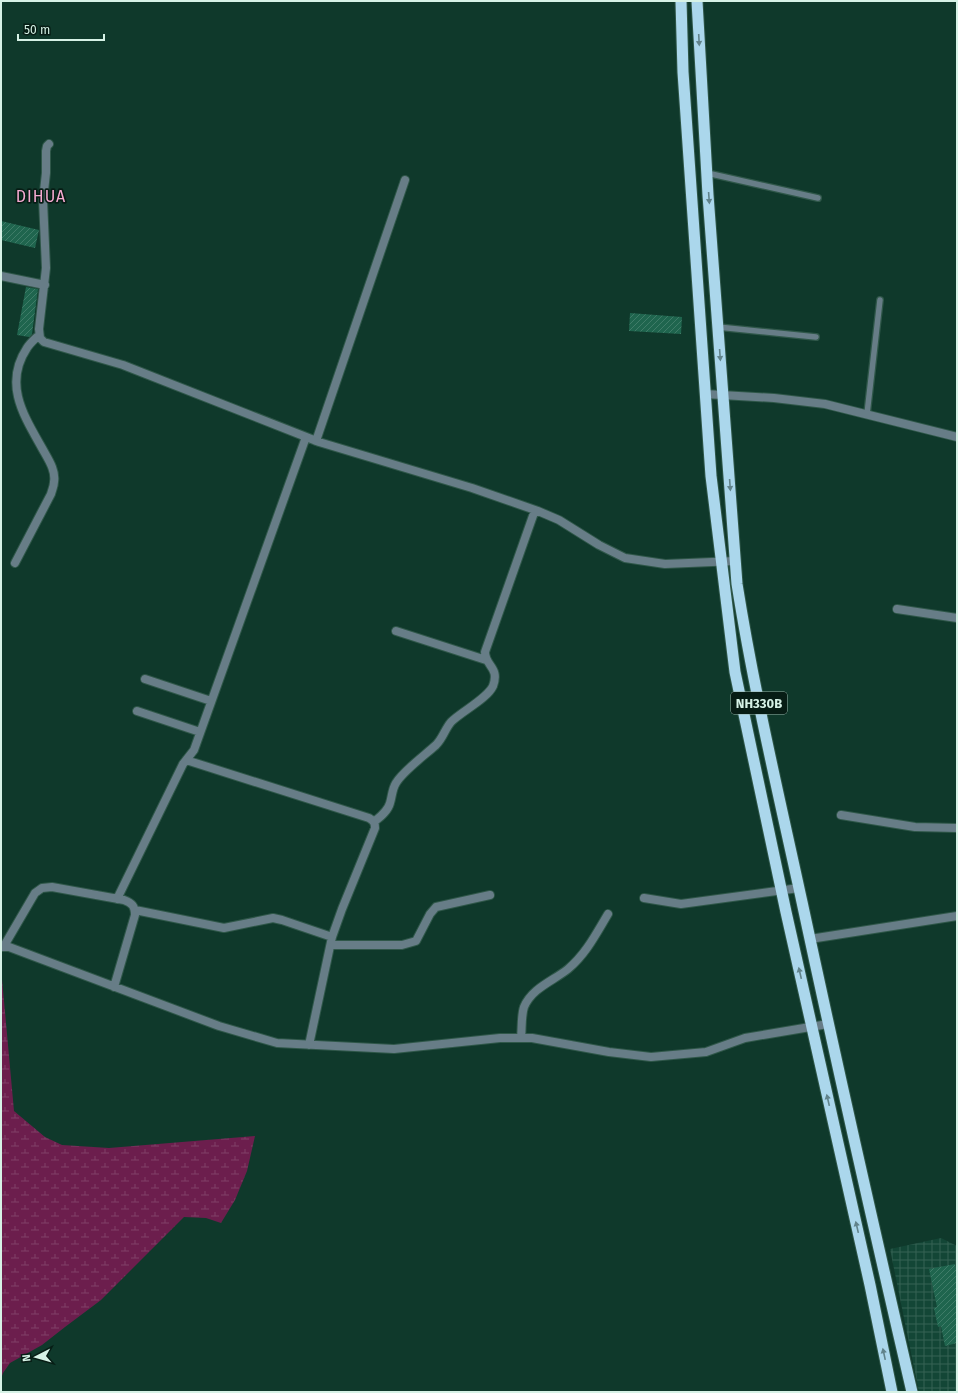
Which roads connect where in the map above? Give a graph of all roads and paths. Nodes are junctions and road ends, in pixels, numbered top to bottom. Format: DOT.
graph roads {
  1 [pos="681,1"];
  2 [pos="698,1"];
  3 [pos="49,144"];
  4 [pos="707,173"];
  5 [pos="405,180"];
  6 [pos="818,198"];
  7 [pos="1,276"];
  8 [pos="45,285"];
  9 [pos="880,300"];
  10 [pos="718,327"];
  11 [pos="39,335"];
  12 [pos="816,337"];
  13 [pos="705,394"];
  14 [pos="723,395"];
  15 [pos="867,414"];
  16 [pos="306,437"];
  17 [pos="957,437"];
  18 [pos="316,441"];
  19 [pos="535,510"];
  20 [pos="736,561"];
  21 [pos="722,562"];
  22 [pos="15,563"];
  23 [pos="897,609"];
  24 [pos="957,618"];
  25 [pos="396,631"];
  26 [pos="486,660"];
  27 [pos="145,679"];
  28 [pos="211,701"];
  29 [pos="137,711"];
  30 [pos="200,732"];
  31 [pos="186,760"];
  32 [pos="841,815"];
  33 [pos="374,822"];
  34 [pos="957,828"];
  35 [pos="799,888"];
  36 [pos="782,891"];
  37 [pos="490,895"];
  38 [pos="644,898"];
  39 [pos="117,899"];
  40 [pos="135,910"];
  41 [pos="608,914"];
  42 [pos="957,916"];
  43 [pos="810,939"];
  44 [pos="332,941"];
  45 [pos="3,946"];
  46 [pos="114,987"];
  47 [pos="828,1024"];
  48 [pos="812,1027"];
  49 [pos="521,1038"];
  50 [pos="309,1045"];
  51 [pos="908,1391"];
  52 [pos="892,1392"];
  1 -- 13 [label="highway, NH330B"];
  2 -- 4 [label="highway, NH330B, one-way"];
  3 -- 8 [label="street"];
  4 -- 6 [label="lane"];
  4 -- 10 [label="highway, NH330B, one-way"];
  5 -- 18 [label="street"];
  7 -- 8 [label="street"];
  8 -- 11 [label="street"];
  9 -- 15 [label="lane"];
  10 -- 12 [label="lane"];
  10 -- 14 [label="highway, NH330B, one-way"];
  11 -- 16 [label="street"];
  11 -- 22 [label="street"];
  13 -- 14 [label="street"];
  13 -- 21 [label="highway, NH330B"];
  14 -- 15 [label="street"];
  14 -- 20 [label="highway, NH330B, one-way"];
  15 -- 17 [label="street"];
  16 -- 18 [label="street"];
  16 -- 28 [label="street"];
  18 -- 19 [label="street"];
  19 -- 21 [label="street"];
  19 -- 26 [label="street"];
  20 -- 21 [label="street"];
  20 -- 35 [label="highway, NH330B"];
  21 -- 36 [label="highway, NH330B"];
  23 -- 24 [label="street"];
  25 -- 26 [label="street"];
  26 -- 33 [label="street"];
  27 -- 28 [label="street"];
  28 -- 30 [label="street"];
  29 -- 30 [label="street"];
  30 -- 31 [label="street"];
  31 -- 33 [label="street"];
  31 -- 39 [label="street"];
  32 -- 34 [label="street"];
  33 -- 44 [label="street"];
  35 -- 36 [label="street"];
  35 -- 43 [label="highway, NH330B"];
  36 -- 38 [label="street"];
  48 -- 36 [label="highway, NH330B, one-way"];
  37 -- 44 [label="street"];
  39 -- 40 [label="street"];
  39 -- 45 [label="street"];
  40 -- 44 [label="street"];
  40 -- 46 [label="street"];
  41 -- 49 [label="street"];
  42 -- 43 [label="street"];
  43 -- 47 [label="highway, NH330B"];
  44 -- 50 [label="street"];
  45 -- 46 [label="street"];
  46 -- 50 [label="street"];
  47 -- 48 [label="street"];
  47 -- 51 [label="highway, NH330B"];
  48 -- 49 [label="street"];
  52 -- 48 [label="highway, NH330B, one-way"];
  49 -- 50 [label="street"];
}
